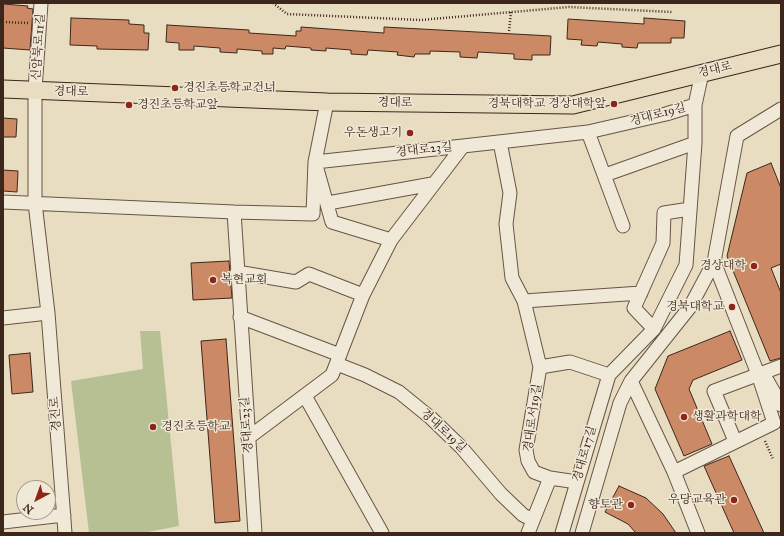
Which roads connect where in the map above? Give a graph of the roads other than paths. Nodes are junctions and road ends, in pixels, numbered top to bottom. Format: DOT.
graph roads {
  1 [pos="41,3"];
  2 [pos="781,54"];
  3 [pos="702,73"];
  4 [pos="3,89"];
  5 [pos="36,90"];
  6 [pos="327,102"];
  7 [pos="695,105"];
  8 [pos="781,109"];
  9 [pos="588,132"];
  10 [pos="500,142"];
  11 [pos="695,143"];
  12 [pos="463,146"];
  13 [pos="315,162"];
  14 [pos="605,175"];
  15 [pos="432,184"];
  16 [pos="3,202"];
  17 [pos="35,203"];
  18 [pos="328,203"];
  19 [pos="690,209"];
  20 [pos="234,212"];
  21 [pos="623,226"];
  22 [pos="391,240"];
  23 [pos="714,262"];
  24 [pos="237,272"];
  25 [pos="641,293"];
  26 [pos="362,294"];
  27 [pos="524,301"];
  28 [pos="48,313"];
  29 [pos="3,318"];
  30 [pos="240,318"];
  31 [pos="654,329"];
  32 [pos="339,360"];
  33 [pos="781,366"];
  34 [pos="540,367"];
  35 [pos="760,374"];
  36 [pos="609,375"];
  37 [pos="631,381"];
  38 [pos="305,396"];
  39 [pos="781,405"];
  40 [pos="248,438"];
  41 [pos="735,441"];
  42 [pos="674,472"];
  43 [pos="550,478"];
  44 [pos="577,482"];
  45 [pos="64,515"];
  46 [pos="533,520"];
  47 [pos="3,522"];
  48 [pos="65,533"];
  49 [pos="255,533"];
  50 [pos="382,533"];
  51 [pos="528,533"];
  52 [pos="562,533"];
  53 [pos="582,533"];
  54 [pos="698,533"];
  1 -- 5 [label="street, 신암북로11길"];
  2 -- 3 [label="main road, 경대로"];
  3 -- 6 [label="main road, 경대로"];
  3 -- 7 [label="street, 경대로19길"];
  4 -- 5 [label="main road, 경대로"];
  5 -- 6 [label="main road, 경대로"];
  5 -- 17 [label="street, 경진로"];
  6 -- 13 [label="street"];
  7 -- 9 [label="street, 경대로19길"];
  7 -- 11 [label="street, 경대로17길"];
  8 -- 23 [label="street"];
  9 -- 10 [label="street, 경대로19길"];
  9 -- 14 [label="street"];
  10 -- 12 [label="street, 경대로19길"];
  10 -- 27 [label="street, 경대로서19길"];
  11 -- 14 [label="street"];
  11 -- 19 [label="street, 경대로17길"];
  12 -- 13 [label="street, 경대로23길"];
  12 -- 15 [label="street"];
  13 -- 18 [label="street"];
  13 -- 20 [label="street"];
  14 -- 21 [label="street"];
  15 -- 18 [label="street"];
  15 -- 22 [label="street"];
  16 -- 17 [label="street"];
  17 -- 20 [label="street"];
  17 -- 28 [label="street, 경진로"];
  18 -- 22 [label="street"];
  19 -- 25 [label="street"];
  19 -- 31 [label="street, 경대로17길"];
  20 -- 24 [label="street, 경대로23길"];
  22 -- 26 [label="street"];
  23 -- 35 [label="street"];
  23 -- 37 [label="street"];
  24 -- 26 [label="street"];
  24 -- 30 [label="street, 경대로23길"];
  25 -- 27 [label="street"];
  25 -- 31 [label="street"];
  26 -- 32 [label="street"];
  27 -- 34 [label="street, 경대로서19길"];
  28 -- 29 [label="street"];
  28 -- 45 [label="street, 경진로"];
  30 -- 32 [label="street, 경대로19길"];
  30 -- 40 [label="street, 경대로23길"];
  31 -- 36 [label="street, 경대로17길"];
  32 -- 38 [label="street"];
  32 -- 46 [label="street, 경대로19길"];
  33 -- 35 [label="street"];
  34 -- 36 [label="street"];
  34 -- 43 [label="street, 경대로서19길"];
  35 -- 39 [label="street"];
  35 -- 41 [label="street"];
  35 -- 41 [label="street"];
  36 -- 44 [label="street, 경대로17길"];
  37 -- 42 [label="street"];
  37 -- 53 [label="street"];
  38 -- 40 [label="street"];
  38 -- 50 [label="street"];
  40 -- 49 [label="street, 경대로23길"];
  41 -- 42 [label="street"];
  42 -- 54 [label="street"];
  43 -- 44 [label="street, 경대로서19길"];
  43 -- 46 [label="street"];
  44 -- 52 [label="street, 경대로17길"];
  45 -- 47 [label="street"];
  45 -- 48 [label="street, 경진로"];
  46 -- 51 [label="street"];
}
